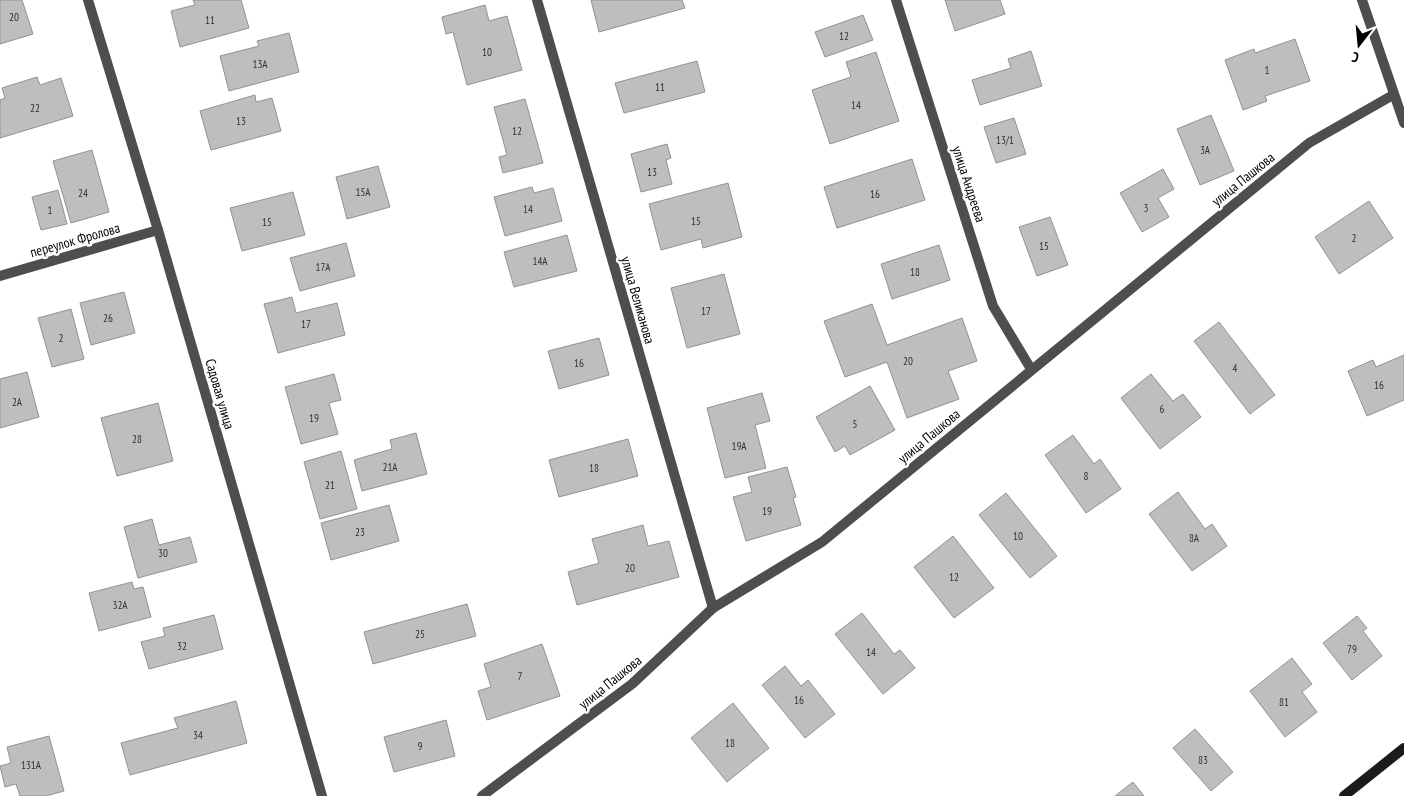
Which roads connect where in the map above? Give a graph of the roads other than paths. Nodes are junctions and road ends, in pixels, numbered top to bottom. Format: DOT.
graph roads {
  1 [pos="88,0"];
  2 [pos="537,0"];
  3 [pos="896,0"];
  4 [pos="1362,0"];
  5 [pos="1393,94"];
  6 [pos="1404,123"];
  7 [pos="158,230"];
  8 [pos="0,276"];
  9 [pos="1030,369"];
  10 [pos="713,608"];
  11 [pos="1404,748"];
  12 [pos="322,796"];
  13 [pos="482,796"];
  14 [pos="1344,796"];
  1 -- 7 [label="street, Садовая улица"];
  2 -- 10 [label="street, улица Великанова"];
  3 -- 9 [label="street, улица Андреева"];
  4 -- 5 [label="street"];
  5 -- 6 [label="street"];
  5 -- 9 [label="street, улица Пашкова"];
  7 -- 8 [label="street, переулок Фролова"];
  7 -- 12 [label="street, Садовая улица"];
  9 -- 10 [label="street, улица Пашкова"];
  10 -- 13 [label="street, улица Пашкова"];
  11 -- 14 [label="street"];
}
